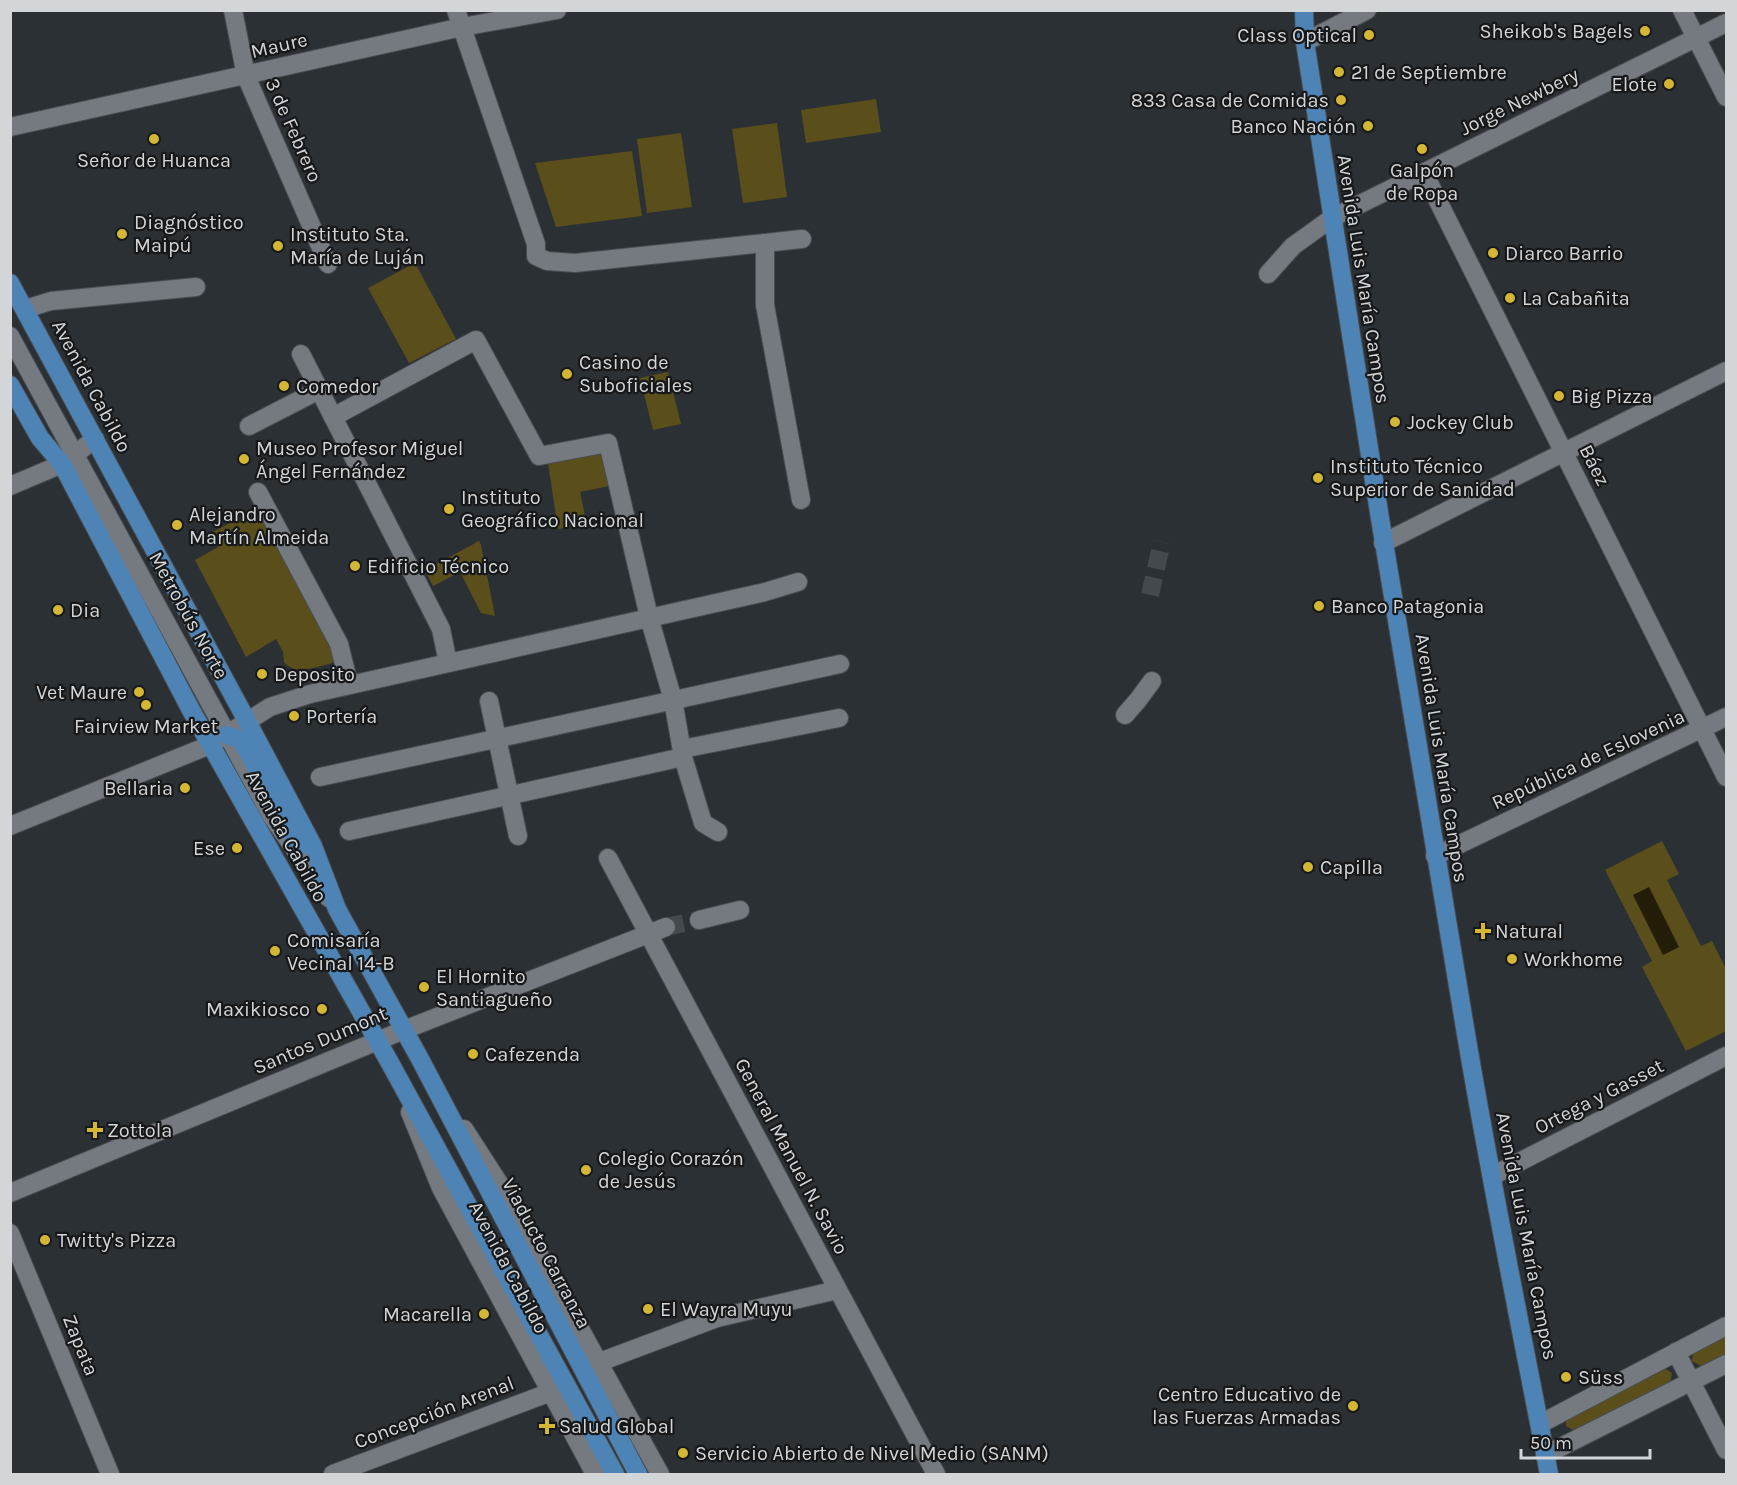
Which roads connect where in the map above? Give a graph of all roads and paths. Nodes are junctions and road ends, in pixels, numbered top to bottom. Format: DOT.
graph roads {
  1 [pos="233,10"];
  2 [pos="557,10"];
  3 [pos="1304,10"];
  4 [pos="1367,10"];
  5 [pos="1682,10"];
  6 [pos="459,19"];
  7 [pos="1726,23"];
  8 [pos="1696,38"];
  9 [pos="1305,42"];
  10 [pos="246,76"];
  11 [pos="1726,97"];
  12 [pos="10,128"];
  13 [pos="1424,173"];
  14 [pos="1332,218"];
  15 [pos="802,238"];
  16 [pos="765,243"];
  17 [pos="328,264"];
  18 [pos="1268,274"];
  19 [pos="10,283"];
  20 [pos="196,287"];
  21 [pos="25,309"];
  22 [pos="10,336"];
  23 [pos="301,354"];
  24 [pos="10,361"];
  25 [pos="1726,371"];
  26 [pos="10,385"];
  27 [pos="319,390"];
  28 [pos="333,417"];
  29 [pos="249,426"];
  30 [pos="95,439"];
  31 [pos="1564,454"];
  32 [pos="68,459"];
  33 [pos="10,486"];
  34 [pos="258,492"];
  35 [pos="801,500"];
  36 [pos="1383,543"];
  37 [pos="798,582"];
  38 [pos="649,617"];
  39 [pos="448,663"];
  40 [pos="840,664"];
  41 [pos="1152,681"];
  42 [pos="349,684"];
  43 [pos="673,700"];
  44 [pos="489,701"];
  45 [pos="1125,715"];
  46 [pos="1726,717"];
  47 [pos="839,718"];
  48 [pos="247,721"];
  49 [pos="1702,729"];
  50 [pos="226,735"];
  51 [pos="497,738"];
  52 [pos="210,745"];
  53 [pos="682,753"];
  54 [pos="320,777"];
  55 [pos="1726,777"];
  56 [pos="509,796"];
  57 [pos="10,826"];
  58 [pos="349,831"];
  59 [pos="718,832"];
  60 [pos="519,836"];
  61 [pos="1435,856"];
  62 [pos="608,858"];
  63 [pos="338,909"];
  64 [pos="740,910"];
  65 [pos="699,920"];
  66 [pos="666,927"];
  67 [pos="649,934"];
  68 [pos="404,1030"];
  69 [pos="377,1041"];
  70 [pos="418,1056"];
  71 [pos="1726,1056"];
  72 [pos="390,1063"];
  73 [pos="1492,1176"];
  74 [pos="10,1193"];
  75 [pos="10,1233"];
  76 [pos="837,1290"];
  77 [pos="1726,1326"];
  78 [pos="1676,1352"];
  79 [pos="597,1363"];
  80 [pos="1726,1364"];
  81 [pos="1692,1381"];
  82 [pos="551,1392"];
  83 [pos="1540,1424"];
  84 [pos="1726,1450"];
  85 [pos="1545,1455"];
  86 [pos="110,1474"];
  87 [pos="333,1474"];
  88 [pos="595,1474"];
  89 [pos="615,1474"];
  90 [pos="638,1474"];
  91 [pos="660,1474"];
  92 [pos="936,1474"];
  93 [pos="1549,1474"];
  1 -- 10 [label="street, 3 de Febrero"];
  2 -- 6 [label="street, Maure"];
  3 -- 9 [label="main road, Avenida Luis María Campos"];
  4 -- 9 [label="street"];
  5 -- 8 [label="street"];
  6 -- 10 [label="street, Maure"];
  6 -- 16 [label="street"];
  7 -- 8 [label="street, Jorge Newbery"];
  8 -- 11 [label="street"];
  8 -- 13 [label="street, Jorge Newbery"];
  9 -- 14 [label="main road, Avenida Luis María Campos"];
  10 -- 12 [label="street, Maure"];
  10 -- 17 [label="street, 3 de Febrero"];
  13 -- 14 [label="street, Jorge Newbery"];
  13 -- 31 [label="street, Báez"];
  14 -- 18 [label="street, Jorge Newbery"];
  14 -- 36 [label="main road, Avenida Luis María Campos"];
  15 -- 16 [label="street"];
  16 -- 35 [label="street"];
  19 -- 21 [label="main road, Avenida Cabildo"];
  20 -- 21 [label="street"];
  21 -- 30 [label="main road, Avenida Cabildo"];
  22 -- 32 [label="street, Metrobús Norte"];
  23 -- 27 [label="street"];
  24 -- 32 [label="street, Metrobús Norte"];
  25 -- 31 [label="street"];
  26 -- 32 [label="main road, Avenida Cabildo"];
  27 -- 28 [label="street"];
  27 -- 29 [label="street"];
  28 -- 38 [label="street"];
  28 -- 39 [label="street"];
  30 -- 32 [label="street"];
  30 -- 48 [label="main road, Avenida Cabildo"];
  31 -- 36 [label="street"];
  31 -- 49 [label="street, Báez"];
  32 -- 33 [label="street"];
  32 -- 50 [label="street, Metrobús Norte"];
  32 -- 52 [label="main road, Avenida Cabildo"];
  34 -- 42 [label="street"];
  36 -- 61 [label="main road, Avenida Luis María Campos"];
  37 -- 38 [label="street"];
  38 -- 39 [label="street"];
  38 -- 43 [label="street"];
  39 -- 42 [label="street"];
  40 -- 43 [label="street"];
  41 -- 45 [label="street"];
  42 -- 48 [label="street"];
  43 -- 51 [label="street"];
  43 -- 53 [label="street"];
  44 -- 51 [label="street"];
  46 -- 49 [label="street, República de Eslovenia"];
  47 -- 53 [label="street"];
  48 -- 50 [label="street"];
  48 -- 63 [label="main road, Avenida Cabildo"];
  49 -- 55 [label="street, Báez"];
  49 -- 61 [label="street, República de Eslovenia"];
  50 -- 52 [label="street"];
  50 -- 63 [label="main road"];
  51 -- 54 [label="street"];
  51 -- 56 [label="street"];
  52 -- 57 [label="street"];
  52 -- 69 [label="main road, Avenida Cabildo"];
  53 -- 56 [label="street"];
  53 -- 59 [label="street"];
  56 -- 58 [label="street"];
  56 -- 60 [label="street"];
  61 -- 73 [label="main road, Avenida Luis María Campos"];
  62 -- 67 [label="street, General Manuel N. Savio"];
  63 -- 68 [label="main road, Avenida Cabildo"];
  64 -- 65 [label="street"];
  66 -- 67 [label="street, Santos Dumont"];
  67 -- 68 [label="street, Santos Dumont"];
  67 -- 76 [label="street, General Manuel N. Savio"];
  68 -- 69 [label="street, Santos Dumont"];
  68 -- 70 [label="main road, Avenida Cabildo"];
  69 -- 72 [label="main road, Avenida Cabildo"];
  69 -- 74 [label="street, Santos Dumont"];
  70 -- 79 [label="street, Avenida Cabildo"];
  70 -- 90 [label="main road, Viaducto Carranza"];
  71 -- 73 [label="street, Ortega y Gasset"];
  72 -- 82 [label="street, Avenida Cabildo"];
  72 -- 89 [label="main road"];
  73 -- 83 [label="main road, Avenida Luis María Campos"];
  75 -- 86 [label="street, Zapata"];
  76 -- 79 [label="street"];
  76 -- 92 [label="street, General Manuel N. Savio"];
  77 -- 78 [label="street"];
  78 -- 81 [label="street"];
  78 -- 83 [label="street"];
  79 -- 91 [label="street, Avenida Cabildo"];
  80 -- 81 [label="street"];
  81 -- 84 [label="street"];
  81 -- 85 [label="street"];
  82 -- 87 [label="street, Concepción Arenal"];
  82 -- 88 [label="street, Avenida Cabildo"];
  83 -- 85 [label="main road, Avenida Luis María Campos"];
  85 -- 93 [label="main road, Avenida Luis María Campos"];
}
